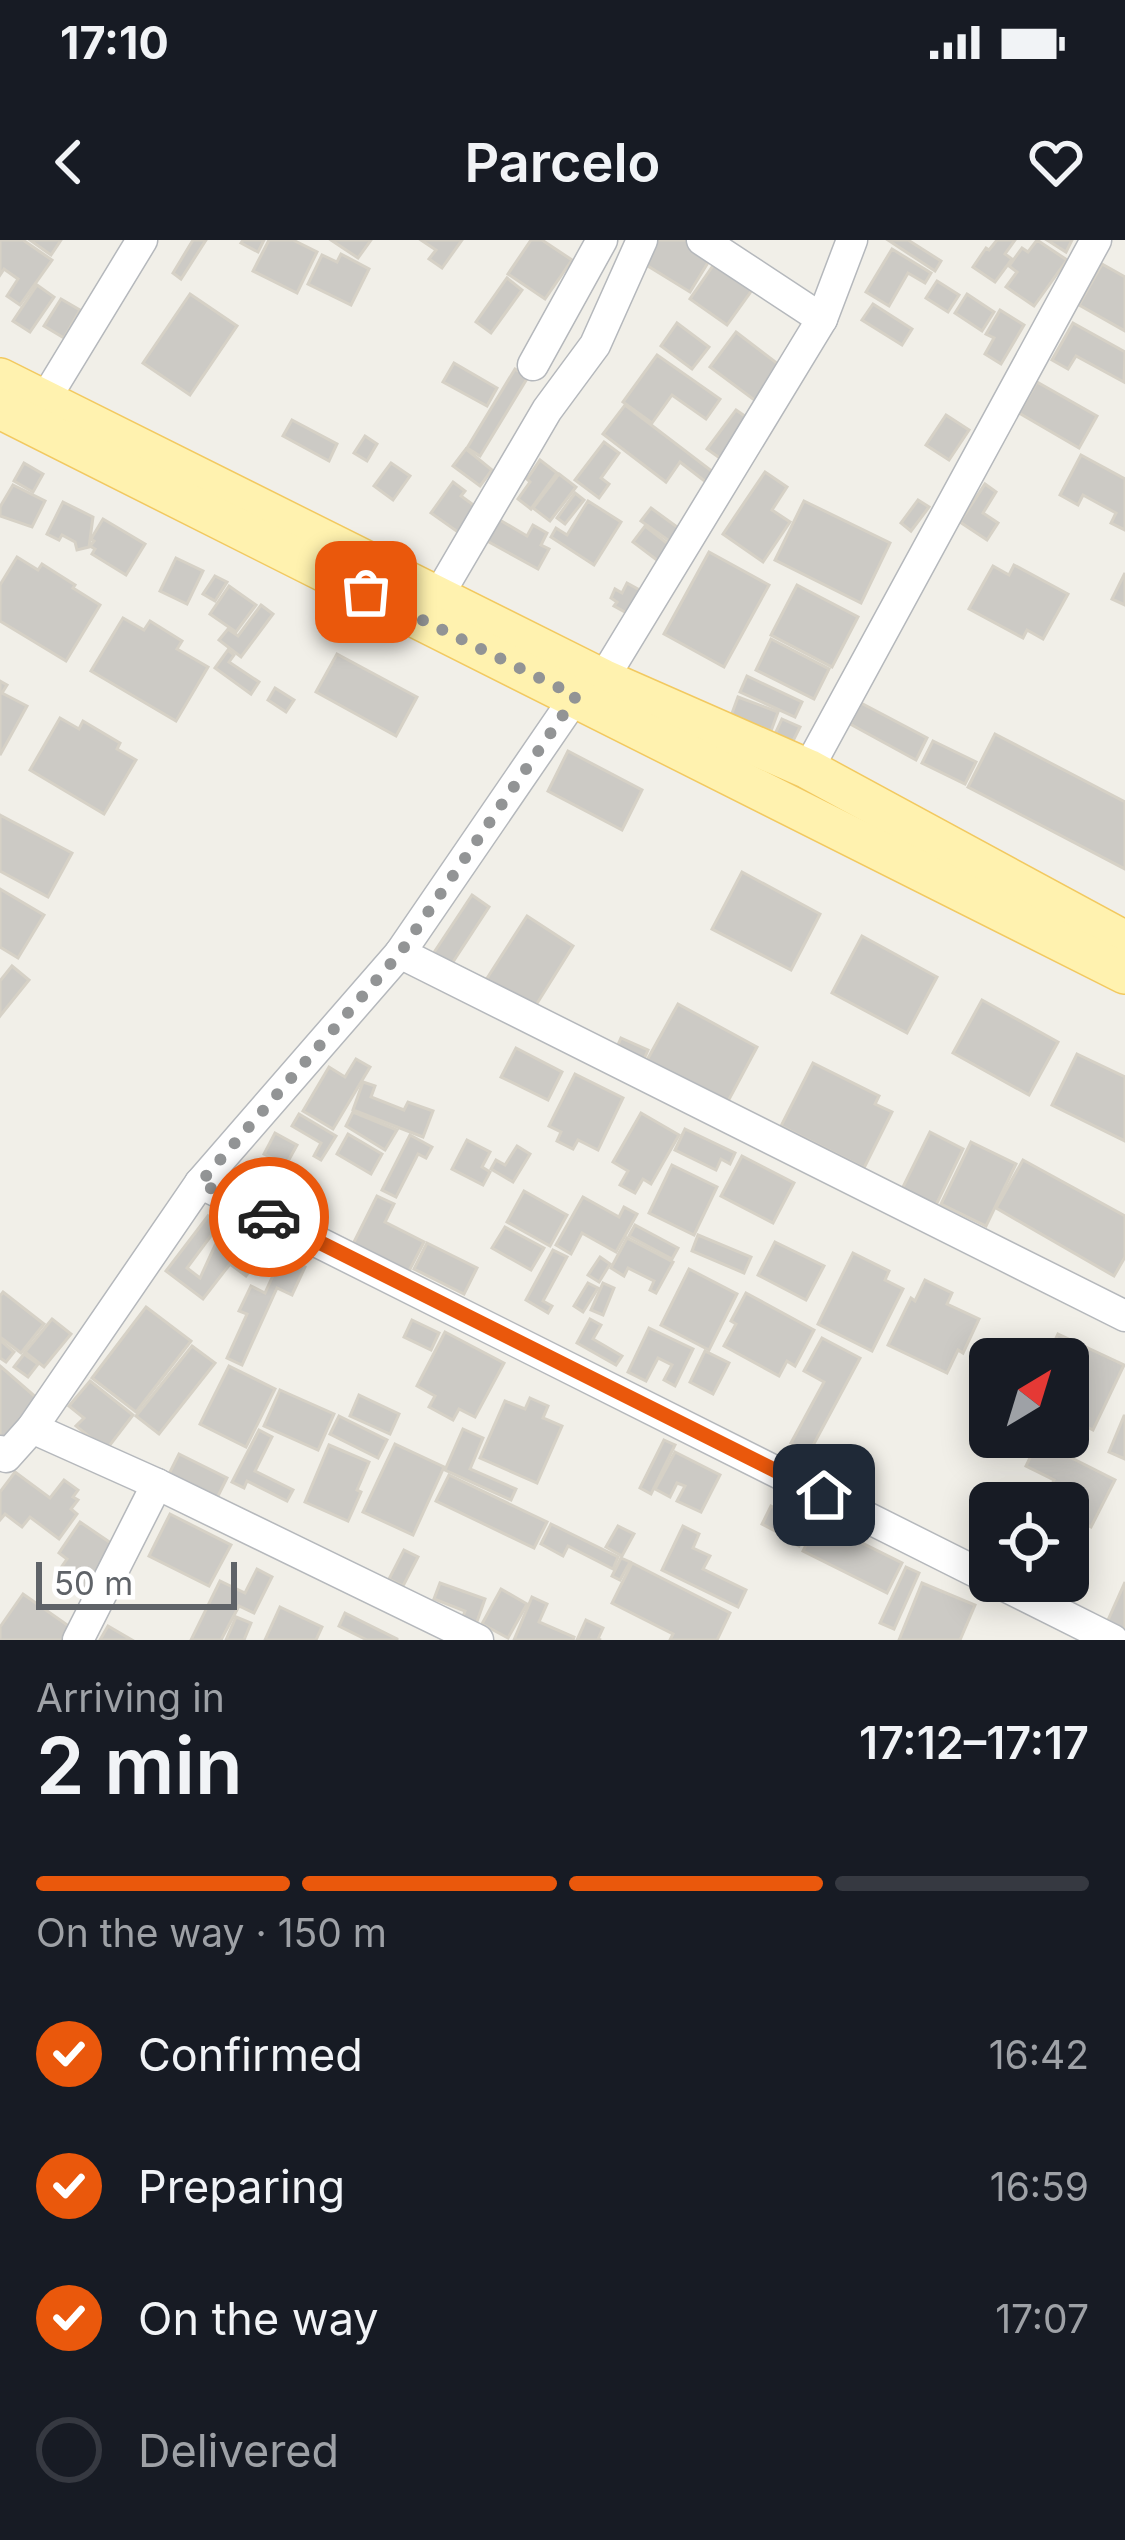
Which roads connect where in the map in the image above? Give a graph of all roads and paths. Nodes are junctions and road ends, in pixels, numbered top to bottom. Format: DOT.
graph roads {
  1 [pos="142,240"];
  2 [pos="602,240"];
  3 [pos="642,240"];
  4 [pos="702,240"];
  5 [pos="852,240"];
  6 [pos="1096,240"];
  7 [pos="822,320"];
  8 [pos="533,365"];
  9 [pos="0,378"];
  10 [pos="25,411"];
  11 [pos="438,596"];
  12 [pos="590,688"];
  13 [pos="808,769"];
  14 [pos="1125,941"];
  15 [pos="400,953"];
  16 [pos="1125,974"];
  17 [pos="200,1183"];
  18 [pos="1125,1316"];
  19 [pos="32,1428"];
  20 [pos="0,1451"];
  21 [pos="158,1484"];
  22 [pos="969,1568"];
  23 [pos="1036,1602"];
  24 [pos="78,1640"];
  25 [pos="478,1640"];
  26 [pos="1113,1640"];
  1 -- 10 [label="street"];
  2 -- 8 [label="street"];
  3 -- 11 [label="street"];
  4 -- 7 [label="street"];
  5 -- 7 [label="street"];
  6 -- 13 [label="street"];
  7 -- 12 [label="street"];
  9 -- 10 [label="main road"];
  10 -- 11 [label="main road"];
  10 -- 12 [label="main road"];
  11 -- 12 [label="main road"];
  12 -- 13 [label="main road"];
  12 -- 15 [label="street"];
  12 -- 16 [label="main road"];
  13 -- 14 [label="main road"];
  15 -- 17 [label="street"];
  15 -- 18 [label="street"];
  17 -- 19 [label="street"];
  17 -- 22 [label="street"];
  19 -- 20 [label="street"];
  19 -- 21 [label="street"];
  21 -- 24 [label="street"];
  21 -- 25 [label="street"];
  23 -- 26 [label="street"];
}
